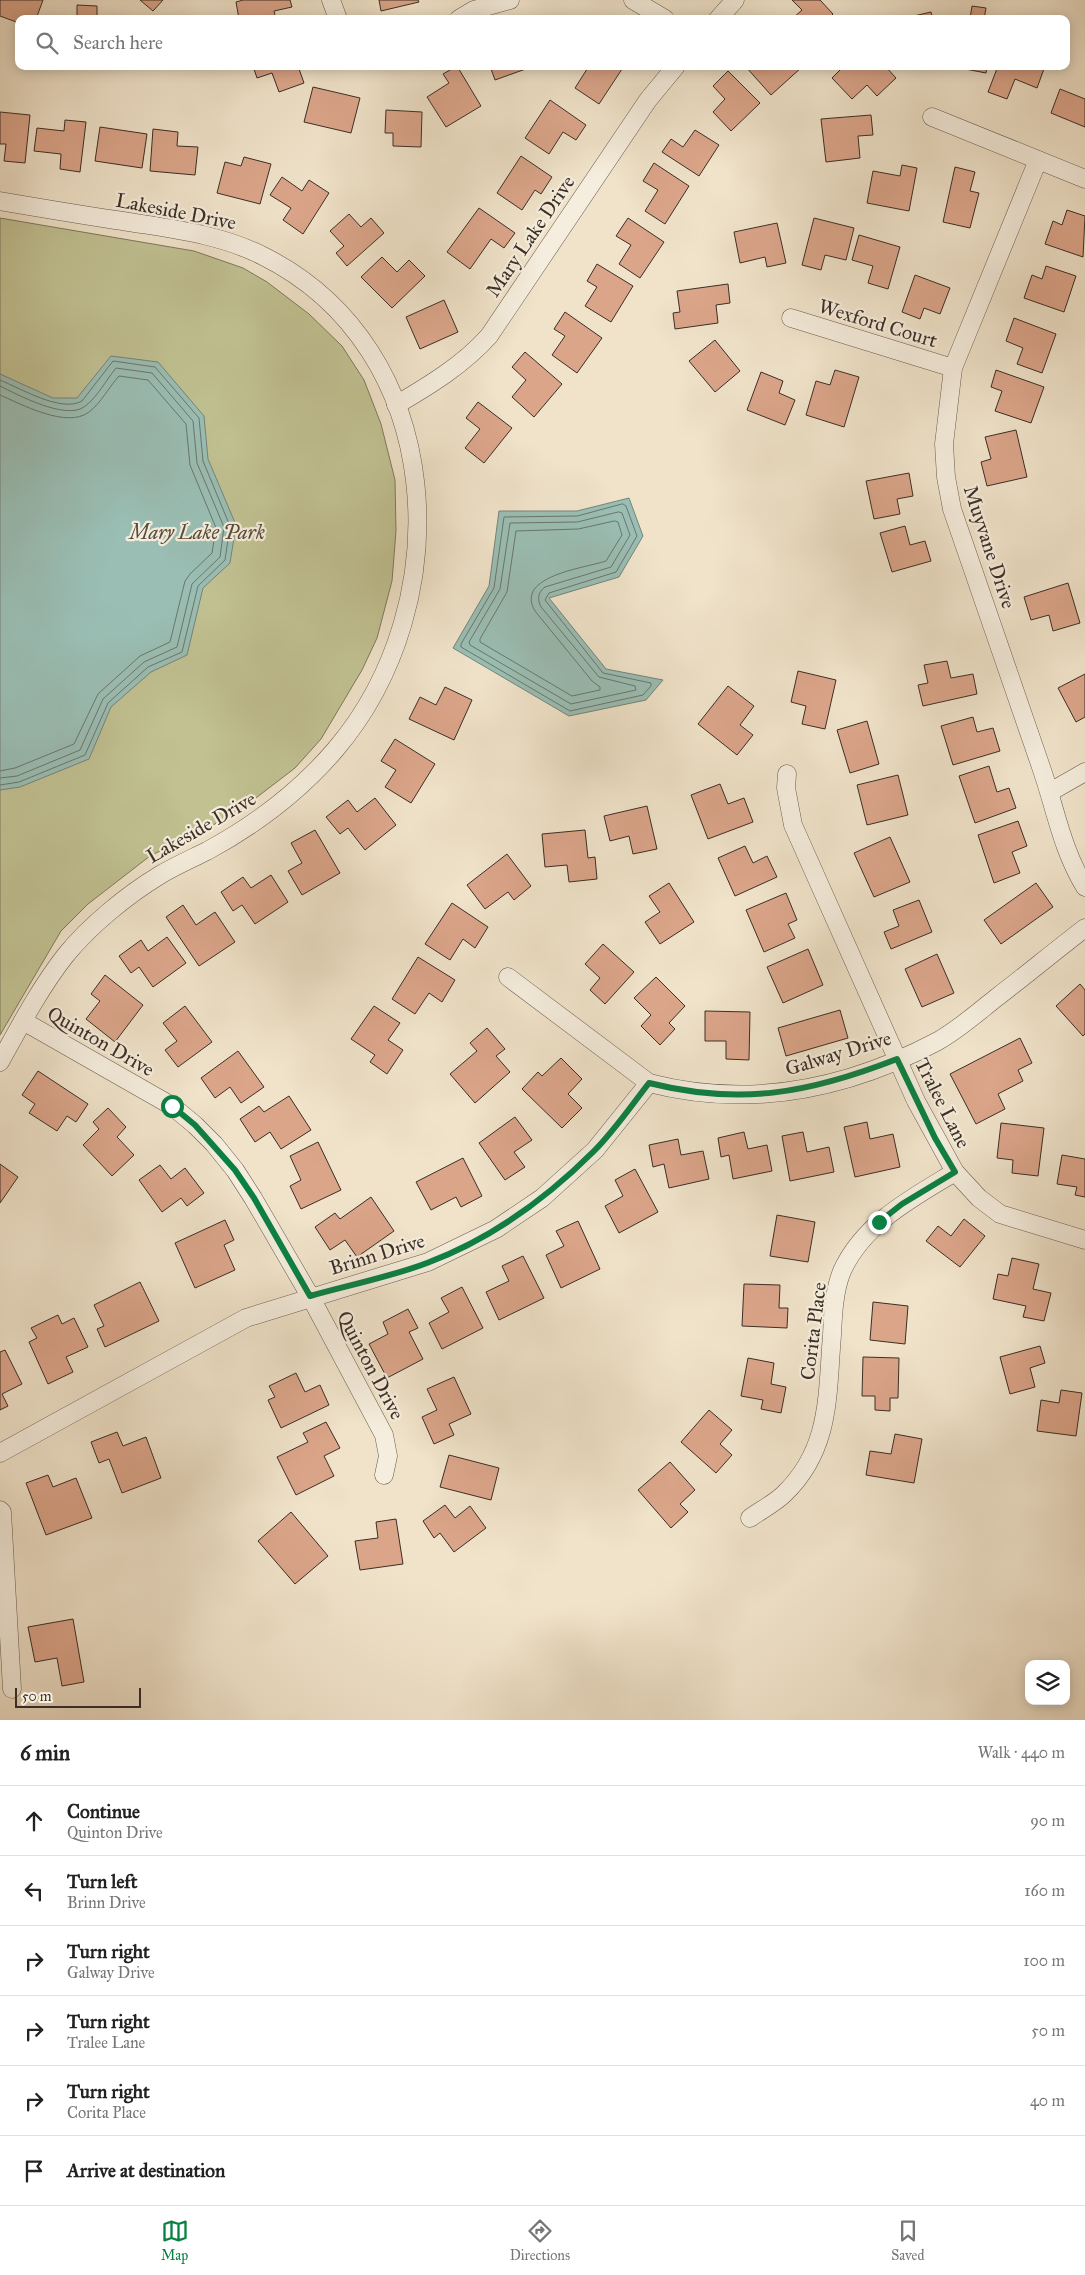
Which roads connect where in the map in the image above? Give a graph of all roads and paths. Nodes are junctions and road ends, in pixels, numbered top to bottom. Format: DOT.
graph roads {
  1 [pos="331,0"];
  2 [pos="510,0"];
  3 [pos="633,0"];
  4 [pos="735,0"];
  5 [pos="337,15"];
  6 [pos="465,15"];
  7 [pos="658,15"];
  8 [pos="722,15"];
  9 [pos="673,70"];
  10 [pos="932,117"];
  11 [pos="1038,160"];
  12 [pos="1085,179"];
  13 [pos="0,201"];
  14 [pos="791,318"];
  15 [pos="953,368"];
  16 [pos="396,405"];
  17 [pos="1085,772"];
  18 [pos="787,774"];
  19 [pos="1050,792"];
  20 [pos="1085,887"];
  21 [pos="1085,928"];
  22 [pos="508,977"];
  23 [pos="23,1021"];
  24 [pos="897,1059"];
  25 [pos="0,1062"];
  26 [pos="649,1083"];
  27 [pos="955,1172"];
  28 [pos="1085,1240"];
  29 [pos="310,1296"];
  30 [pos="0,1453"];
  31 [pos="384,1475"];
  32 [pos="0,1510"];
  33 [pos="750,1518"];
  34 [pos="12,1688"];
  1 -- 5 [label="street"];
  2 -- 6 [label="street"];
  3 -- 7 [label="street"];
  4 -- 8 [label="street"];
  9 -- 16 [label="street, Mary Lake Drive"];
  10 -- 11 [label="street"];
  11 -- 12 [label="street"];
  11 -- 15 [label="street, Muyvane Drive"];
  13 -- 16 [label="street, Lakeside Drive"];
  14 -- 15 [label="street, Wexford Court"];
  15 -- 19 [label="street, Muyvane Drive"];
  16 -- 23 [label="street, Lakeside Drive"];
  17 -- 19 [label="street"];
  18 -- 24 [label="street, Tralee Lane"];
  19 -- 20 [label="street, Muyvane Drive"];
  21 -- 24 [label="street, Galway Drive"];
  22 -- 26 [label="street, Galway Drive"];
  23 -- 25 [label="street, Lakeside Drive"];
  23 -- 29 [label="street, Quinton Drive"];
  24 -- 26 [label="street, Galway Drive"];
  24 -- 27 [label="street, Tralee Lane"];
  26 -- 29 [label="street, Brinn Drive"];
  27 -- 28 [label="street, Tralee Lane"];
  27 -- 33 [label="street, Corita Place"];
  29 -- 30 [label="street, Brinn Drive"];
  29 -- 31 [label="street, Quinton Drive"];
  32 -- 34 [label="street"];
}
